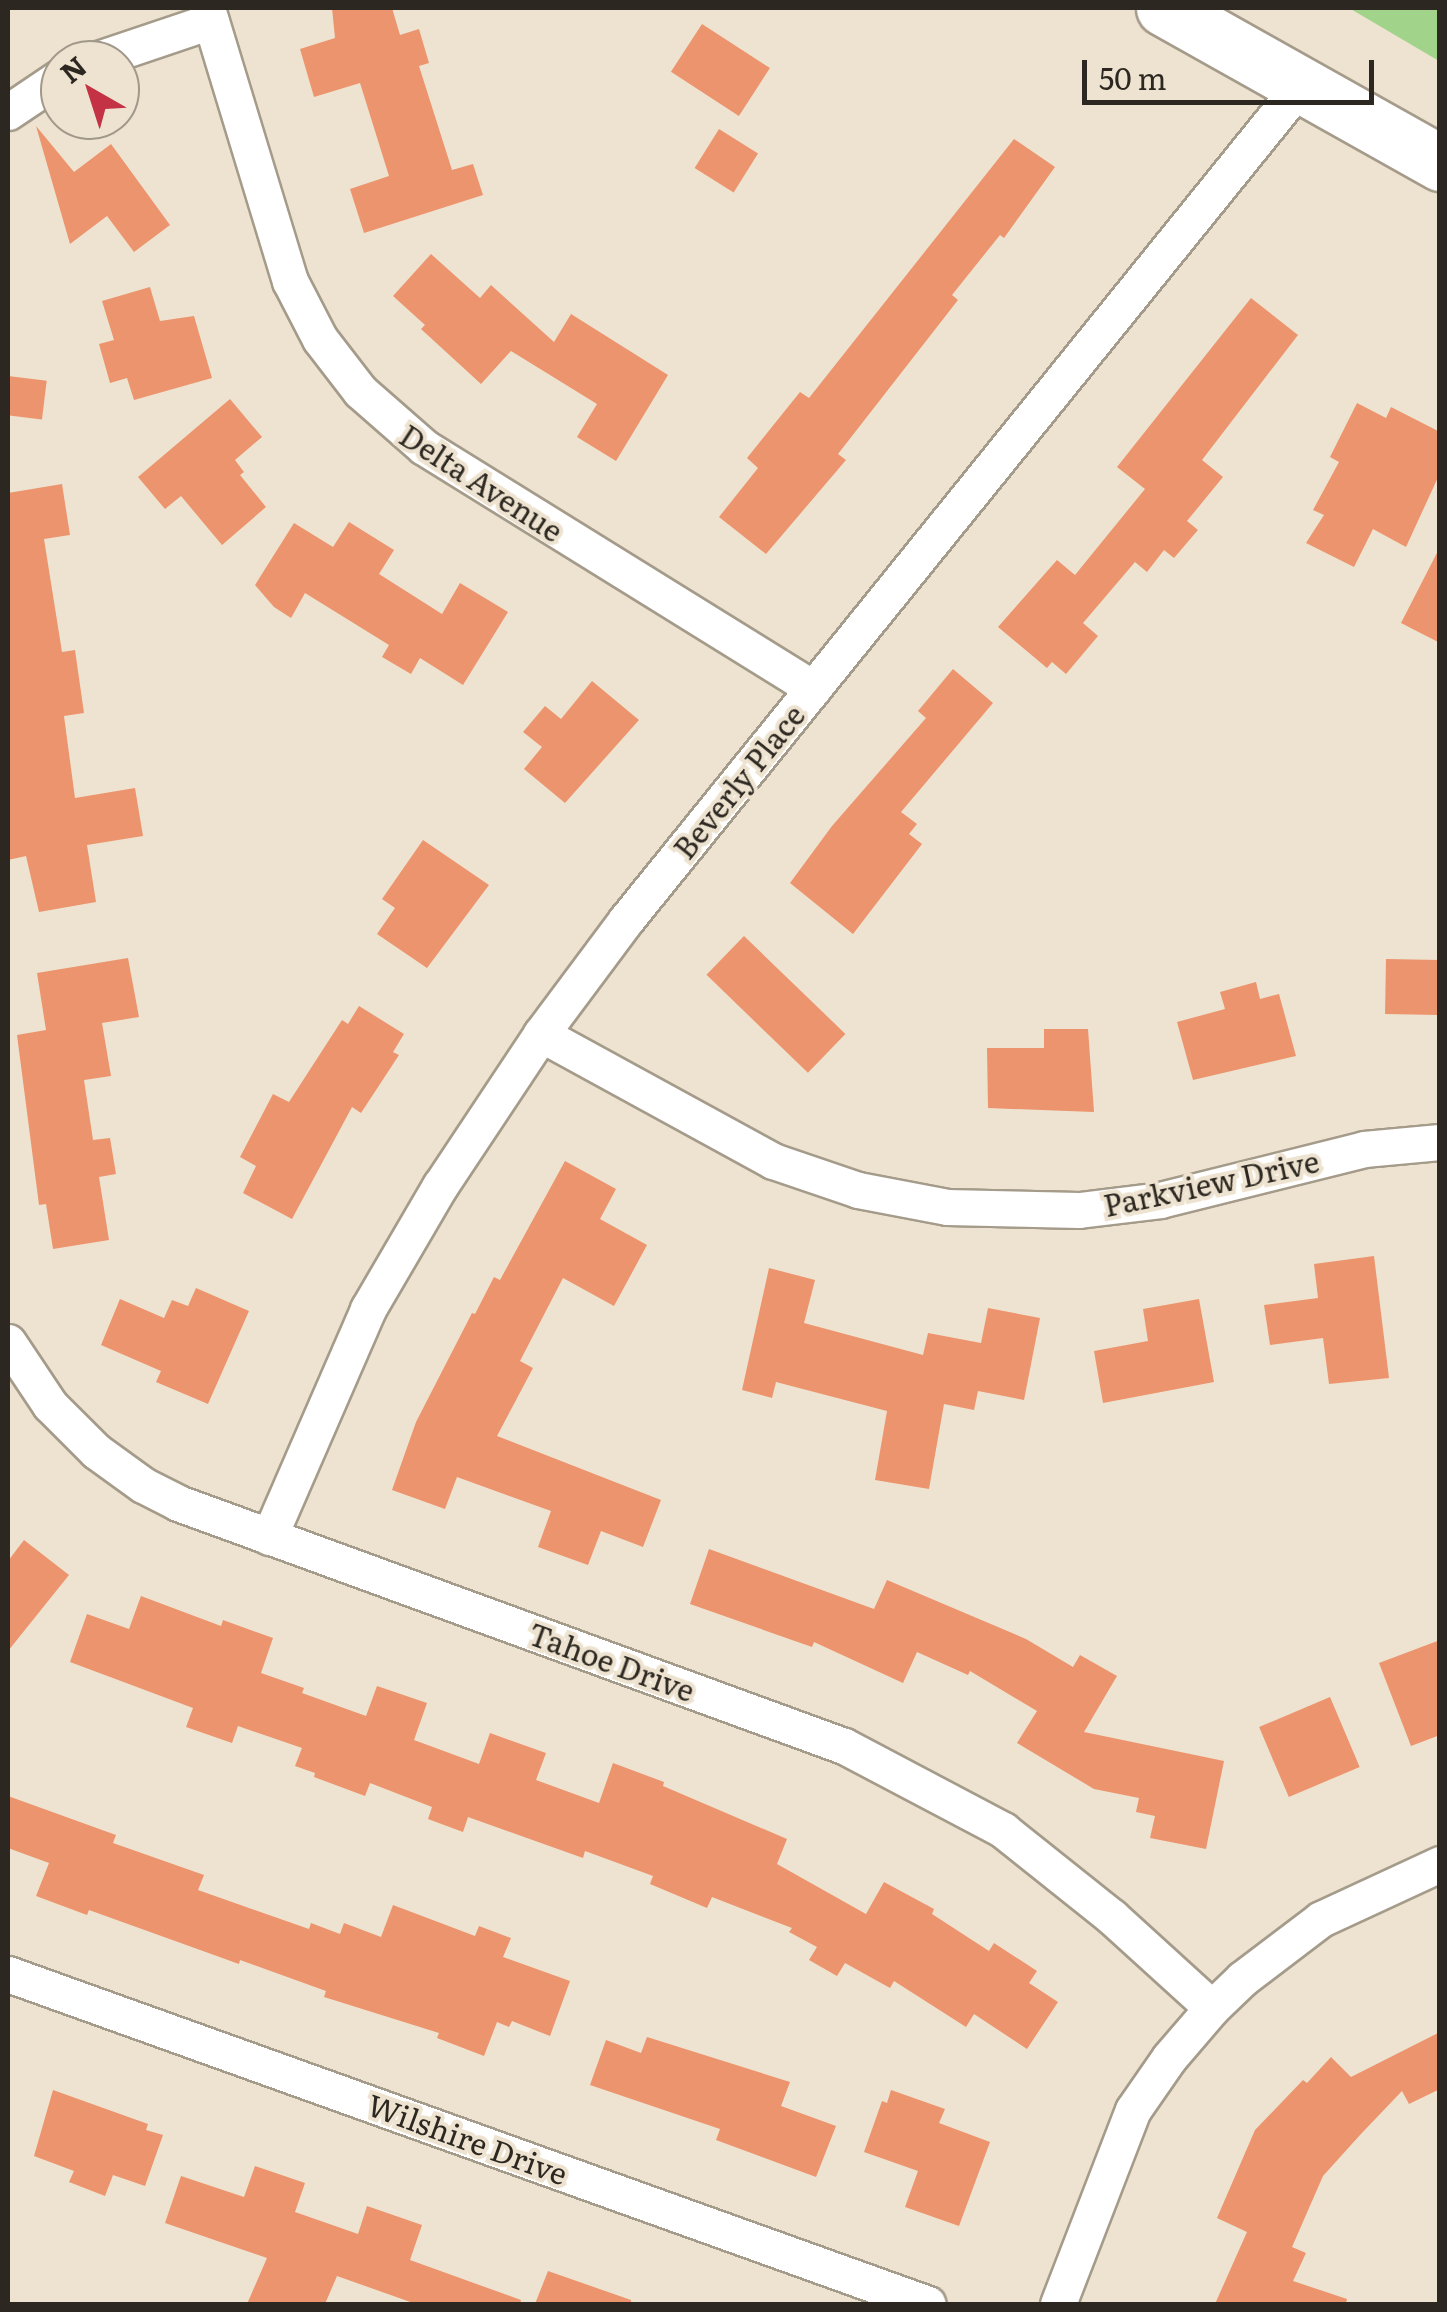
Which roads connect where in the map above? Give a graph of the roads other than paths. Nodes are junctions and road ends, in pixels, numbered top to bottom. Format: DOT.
graph roads {
  1 [pos="1164,8"];
  2 [pos="209,14"];
  3 [pos="140,42"];
  4 [pos="1300,86"];
  5 [pos="40,91"];
  6 [pos="8,112"];
  7 [pos="1440,162"];
  8 [pos="813,688"];
  9 [pos="541,1034"];
  10 [pos="1440,1142"];
  11 [pos="8,1342"];
  12 [pos="270,1537"];
  13 [pos="1440,1864"];
  14 [pos="8,1974"];
  15 [pos="1212,2008"];
  16 [pos="928,2304"];
  17 [pos="1058,2304"];
  1 -- 4 [label="highway"];
  2 -- 3 [label="street"];
  2 -- 8 [label="street, Delta Avenue"];
  4 -- 7 [label="highway"];
  4 -- 8 [label="street, Beverly Place"];
  5 -- 6 [label="street"];
  8 -- 9 [label="street, Beverly Place"];
  9 -- 10 [label="street, Parkview Drive"];
  9 -- 12 [label="street, Beverly Place"];
  11 -- 12 [label="street, Tahoe Drive"];
  12 -- 15 [label="street, Tahoe Drive"];
  13 -- 15 [label="street"];
  14 -- 16 [label="street, Wilshire Drive"];
  15 -- 17 [label="street"];
}
